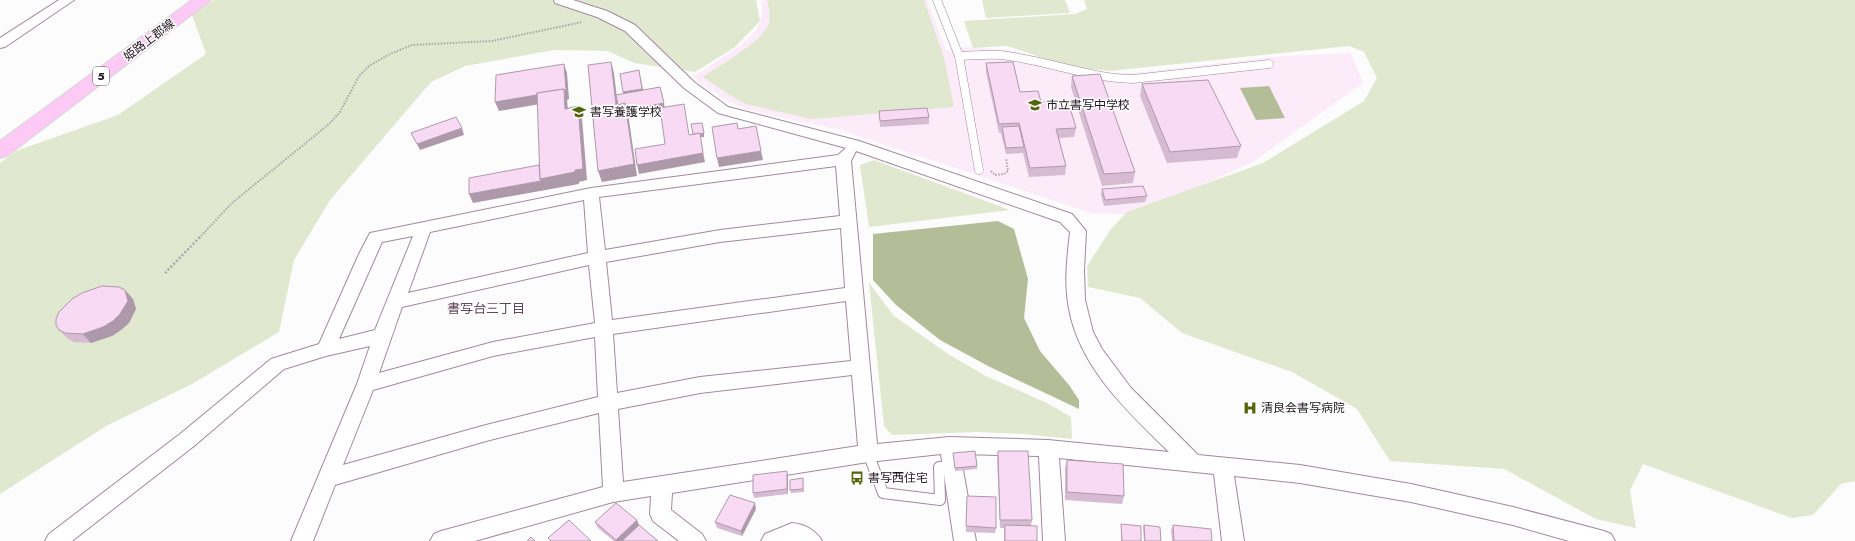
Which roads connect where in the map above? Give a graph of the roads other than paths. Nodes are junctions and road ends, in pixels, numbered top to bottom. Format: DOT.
graph roads {
  1 [pos="68,0"];
  2 [pos="203,0"];
  3 [pos="560,0"];
  4 [pos="937,0"];
  5 [pos="0,44"];
  6 [pos="959,56"];
  7 [pos="1270,64"];
  8 [pos="854,145"];
  9 [pos="0,151"];
  10 [pos="843,160"];
  11 [pos="979,170"];
  12 [pos="591,193"];
  13 [pos="848,221"];
  14 [pos="424,228"];
  15 [pos="597,256"];
  16 [pos="854,293"];
  17 [pos="395,302"];
  18 [pos="604,328"];
  19 [pos="382,336"];
  20 [pos="326,349"];
  21 [pos="861,367"];
  22 [pos="366,384"];
  23 [pos="608,403"];
  24 [pos="949,445"];
  25 [pos="1048,448"];
  26 [pos="868,453"];
  27 [pos="1193,463"];
  28 [pos="953,466"];
  29 [pos="1223,466"];
  30 [pos="326,479"];
  31 [pos="662,485"];
  32 [pos="613,493"];
  33 [pos="56,541"];
  34 [pos="302,541"];
  35 [pos="441,541"];
  36 [pos="695,541"];
  37 [pos="772,541"];
  38 [pos="811,541"];
  39 [pos="964,541"];
  40 [pos="1054,541"];
  41 [pos="1233,541"];
  42 [pos="1604,541"];
  1 -- 5 [label="street"];
  2 -- 9 [label="main road, 姫路上郡線 / 5"];
  3 -- 8 [label="street"];
  4 -- 6 [label="lane"];
  6 -- 7 [label="lane"];
  6 -- 11 [label="lane"];
  8 -- 10 [label="street"];
  8 -- 27 [label="street"];
  10 -- 12 [label="street"];
  10 -- 13 [label="street"];
  12 -- 14 [label="street"];
  12 -- 15 [label="street"];
  13 -- 15 [label="street"];
  13 -- 16 [label="street"];
  14 -- 17 [label="street"];
  14 -- 20 [label="street"];
  15 -- 17 [label="street"];
  15 -- 18 [label="street"];
  16 -- 18 [label="street"];
  16 -- 21 [label="street"];
  17 -- 19 [label="street"];
  18 -- 22 [label="street"];
  18 -- 23 [label="street"];
  19 -- 20 [label="street"];
  19 -- 22 [label="street"];
  20 -- 33 [label="street"];
  21 -- 23 [label="street"];
  21 -- 26 [label="street"];
  22 -- 30 [label="street"];
  23 -- 30 [label="street"];
  23 -- 32 [label="street"];
  24 -- 25 [label="street"];
  24 -- 26 [label="street"];
  24 -- 28 [label="street"];
  25 -- 27 [label="street"];
  25 -- 40 [label="street"];
  26 -- 28 [label="lane"];
  26 -- 31 [label="street"];
  27 -- 29 [label="street"];
  28 -- 39 [label="street"];
  29 -- 41 [label="street"];
  29 -- 42 [label="street"];
  30 -- 34 [label="street"];
  31 -- 32 [label="street"];
  31 -- 36 [label="street"];
  32 -- 35 [label="street"];
  37 -- 38 [label="street"];
}
